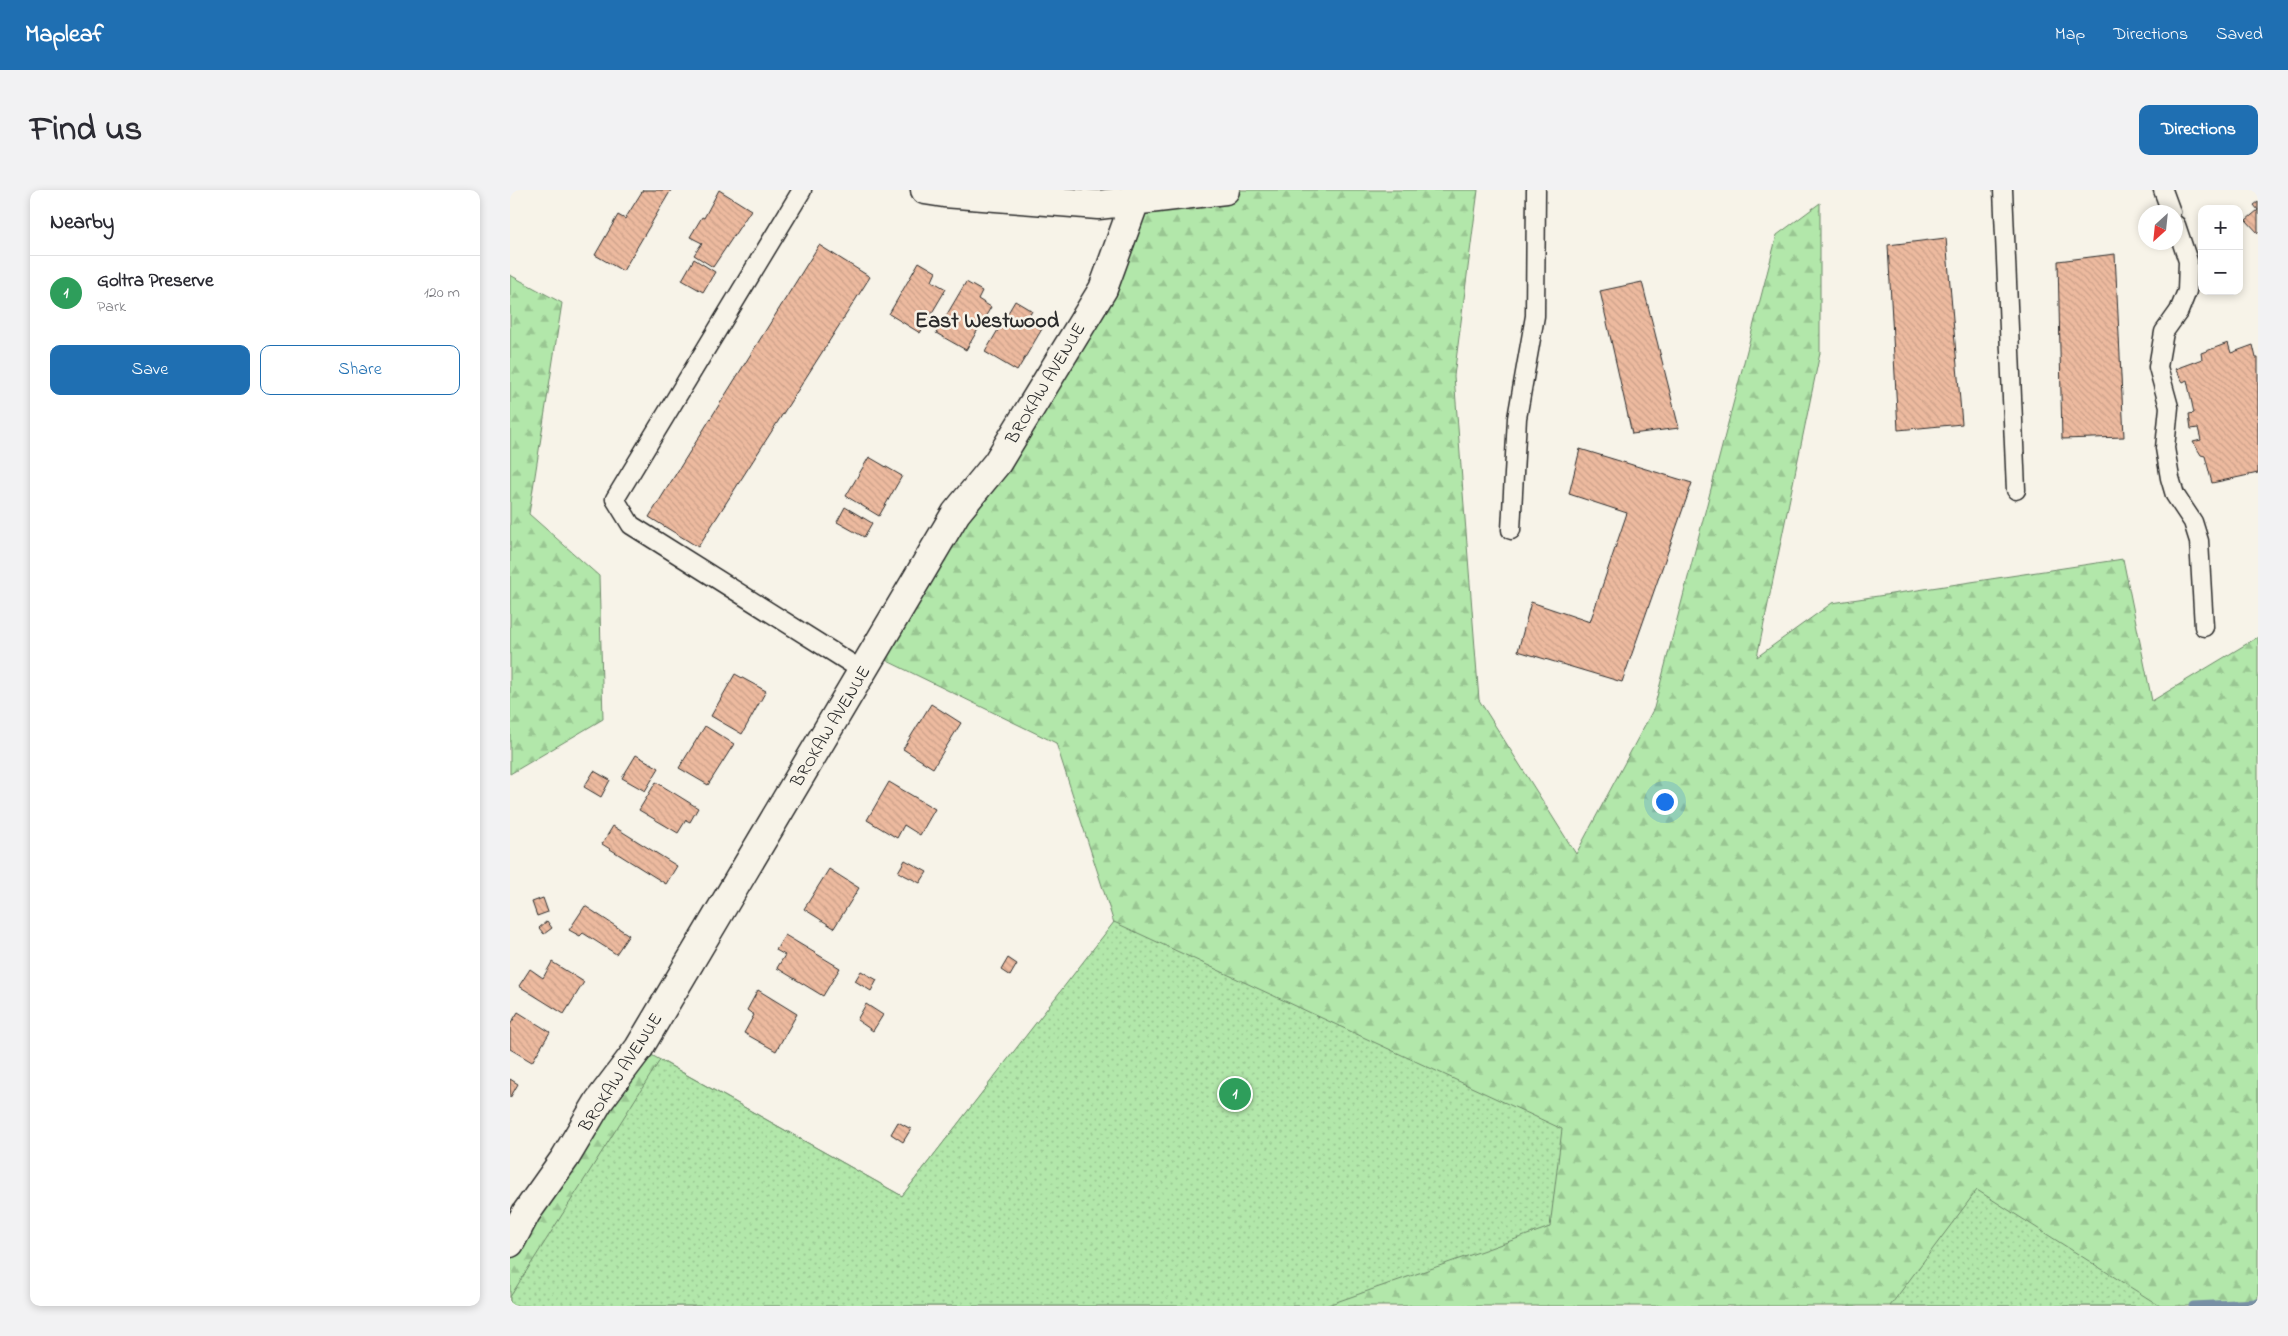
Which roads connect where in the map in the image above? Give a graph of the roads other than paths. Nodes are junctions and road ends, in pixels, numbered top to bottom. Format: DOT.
graph roads {
  1 [pos="802,190"];
  2 [pos="926,190"];
  3 [pos="1225,190"];
  4 [pos="1536,190"];
  5 [pos="2003,190"];
  6 [pos="2163,190"];
  7 [pos="1135,201"];
  8 [pos="2168,205"];
  9 [pos="2183,246"];
  10 [pos="2016,490"];
  11 [pos="1511,530"];
  12 [pos="2204,626"];
  13 [pos="863,671"];
  14 [pos="510,1243"];
  1 -- 13 [label="lane"];
  2 -- 7 [label="street"];
  3 -- 7 [label="street"];
  4 -- 11 [label="lane"];
  5 -- 10 [label="lane"];
  6 -- 8 [label="lane"];
  7 -- 13 [label="street, BROKAW AVENUE"];
  9 -- 12 [label="lane"];
  13 -- 14 [label="street, BROKAW AVENUE"];
}
